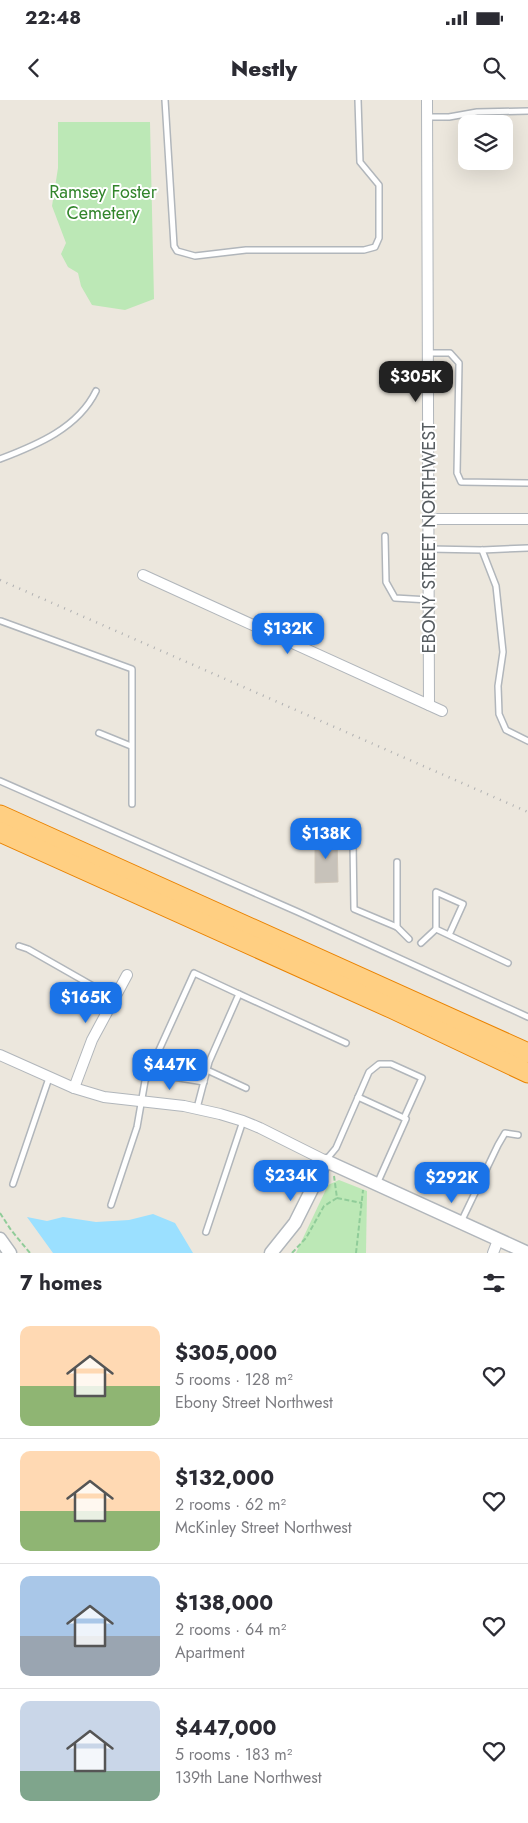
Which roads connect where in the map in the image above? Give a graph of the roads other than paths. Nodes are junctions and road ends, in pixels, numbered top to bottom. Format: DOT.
graph roads {
  1 [pos="165,100"];
  2 [pos="358,100"];
  3 [pos="427,100"];
  4 [pos="528,111"];
  5 [pos="427,117"];
  6 [pos="428,353"];
  7 [pos="96,391"];
  8 [pos="0,459"];
  9 [pos="528,483"];
  10 [pos="428,518"];
  11 [pos="528,519"];
  12 [pos="385,536"];
  13 [pos="528,548"];
  14 [pos="429,549"];
  15 [pos="482,550"];
  16 [pos="143,575"];
  17 [pos="429,600"];
  18 [pos="1,621"];
  19 [pos="430,706"];
  20 [pos="442,711"];
  21 [pos="99,733"];
  22 [pos="528,741"];
  23 [pos="131,746"];
  24 [pos="0,781"];
  25 [pos="132,804"];
  26 [pos="0,815"];
  27 [pos="0,832"];
  28 [pos="353,842"];
  29 [pos="397,862"];
  30 [pos="396,927"];
  31 [pos="436,929"];
  32 [pos="449,935"];
  33 [pos="409,939"];
  34 [pos="421,943"];
  35 [pos="19,946"];
  36 [pos="508,963"];
  37 [pos="128,975"];
  38 [pos="239,994"];
  39 [pos="114,998"];
  40 [pos="528,1017"];
  41 [pos="346,1043"];
  42 [pos="528,1053"];
  43 [pos="0,1055"];
  44 [pos="206,1070"];
  45 [pos="148,1073"];
  46 [pos="528,1073"];
  47 [pos="50,1078"];
  48 [pos="204,1082"];
  49 [pos="74,1088"];
  50 [pos="246,1088"];
  51 [pos="358,1097"];
  52 [pos="142,1102"];
  53 [pos="197,1108"];
  54 [pos="404,1118"];
  55 [pos="243,1121"];
  56 [pos="518,1135"];
  57 [pos="326,1161"];
  58 [pos="371,1181"];
  59 [pos="13,1184"];
  60 [pos="111,1205"];
  61 [pos="460,1223"];
  62 [pos="206,1232"];
  63 [pos="0,1239"];
  64 [pos="498,1240"];
  65 [pos="10,1253"];
  66 [pos="271,1253"];
  67 [pos="493,1253"];
  68 [pos="528,1253"];
  1 -- 2 [label="lane"];
  3 -- 5 [label="street, EBONY STREET NORTHWEST"];
  4 -- 5 [label="lane"];
  5 -- 6 [label="street, EBONY STREET NORTHWEST"];
  6 -- 9 [label="lane"];
  6 -- 10 [label="street, EBONY STREET NORTHWEST"];
  7 -- 8 [label="lane"];
  10 -- 11 [label="street"];
  10 -- 14 [label="street, EBONY STREET NORTHWEST"];
  12 -- 17 [label="lane"];
  13 -- 15 [label="lane"];
  14 -- 15 [label="lane"];
  14 -- 17 [label="street, EBONY STREET NORTHWEST"];
  15 -- 22 [label="lane"];
  16 -- 19 [label="street"];
  17 -- 19 [label="street, EBONY STREET NORTHWEST"];
  18 -- 23 [label="lane"];
  19 -- 20 [label="street"];
  21 -- 23 [label="lane"];
  23 -- 25 [label="lane"];
  24 -- 40 [label="lane"];
  26 -- 42 [label="highway"];
  27 -- 46 [label="highway"];
  28 -- 30 [label="lane"];
  29 -- 30 [label="lane"];
  30 -- 33 [label="lane"];
  31 -- 32 [label="lane"];
  31 -- 32 [label="lane"];
  31 -- 34 [label="lane"];
  32 -- 36 [label="lane"];
  35 -- 39 [label="lane"];
  37 -- 39 [label="street"];
  38 -- 41 [label="lane"];
  38 -- 44 [label="lane"];
  38 -- 45 [label="lane"];
  39 -- 49 [label="street"];
  43 -- 47 [label="street"];
  44 -- 48 [label="lane"];
  44 -- 50 [label="lane"];
  45 -- 48 [label="lane"];
  45 -- 52 [label="lane"];
  47 -- 49 [label="street"];
  47 -- 59 [label="lane"];
  48 -- 53 [label="lane"];
  49 -- 52 [label="street"];
  51 -- 54 [label="lane"];
  51 -- 54 [label="lane"];
  51 -- 57 [label="lane"];
  52 -- 53 [label="street"];
  52 -- 60 [label="lane"];
  53 -- 55 [label="street"];
  54 -- 58 [label="lane"];
  55 -- 57 [label="street"];
  55 -- 62 [label="lane"];
  56 -- 61 [label="lane"];
  57 -- 58 [label="street"];
  57 -- 66 [label="street"];
  58 -- 61 [label="street"];
  61 -- 64 [label="street"];
  63 -- 65 [label="street"];
  64 -- 67 [label="street"];
  64 -- 68 [label="street"];
}
